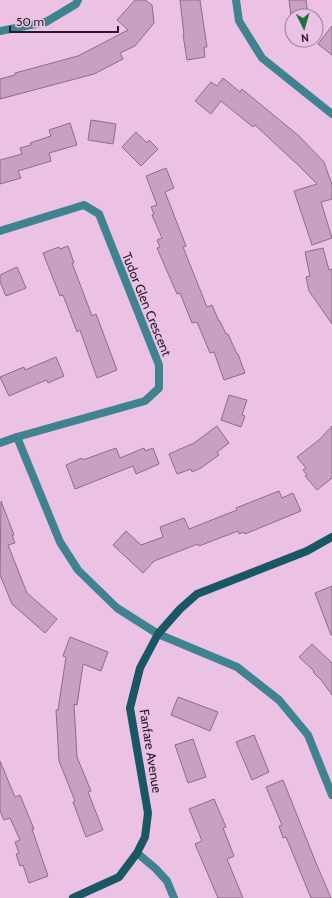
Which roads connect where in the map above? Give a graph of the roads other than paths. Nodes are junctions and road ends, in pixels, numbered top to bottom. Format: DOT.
graph roads {
  1 [pos="78,0"];
  2 [pos="236,0"];
  3 [pos="0,32"];
  4 [pos="332,114"];
  5 [pos="0,232"];
  6 [pos="17,437"];
  7 [pos="0,443"];
  8 [pos="332,537"];
  9 [pos="158,634"];
  10 [pos="332,795"];
  11 [pos="137,853"];
  12 [pos="73,898"];
  13 [pos="174,898"];
  1 -- 3 [label="street"];
  2 -- 4 [label="street"];
  5 -- 6 [label="street, Tudor Glen Crescent"];
  6 -- 7 [label="street, Tudor Glen Crescent"];
  6 -- 9 [label="street"];
  8 -- 9 [label="street, Fanfare Avenue"];
  9 -- 10 [label="street"];
  9 -- 11 [label="street, Fanfare Avenue"];
  11 -- 12 [label="street, Fanfare Avenue"];
  11 -- 13 [label="street"];
}
